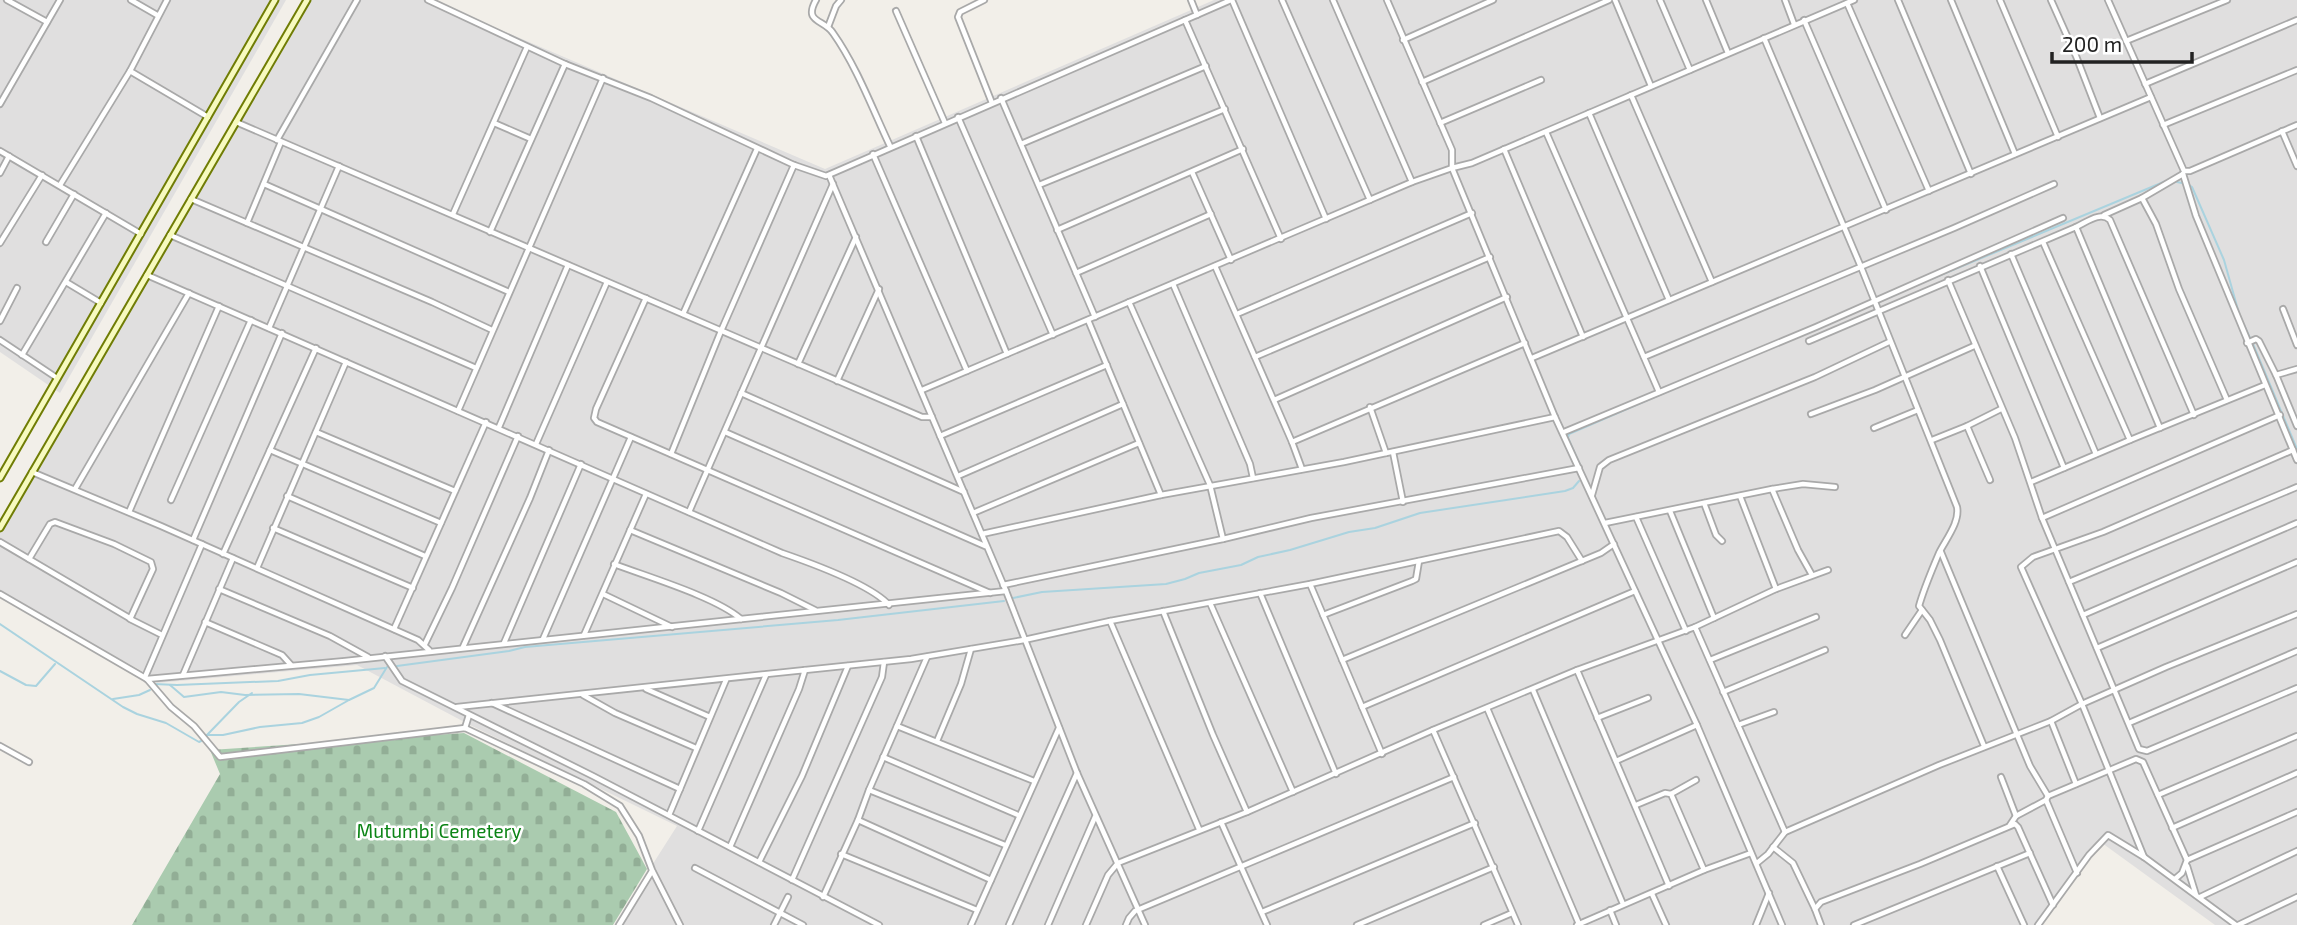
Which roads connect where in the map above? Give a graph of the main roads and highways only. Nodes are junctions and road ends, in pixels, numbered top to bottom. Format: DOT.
graph roads {
  1 [pos="275,0"];
  2 [pos="307,0"];
  3 [pos="0,478"];
  4 [pos="0,528"];
  1 -- 3 [label="main road"];
  2 -- 4 [label="main road"];
}
